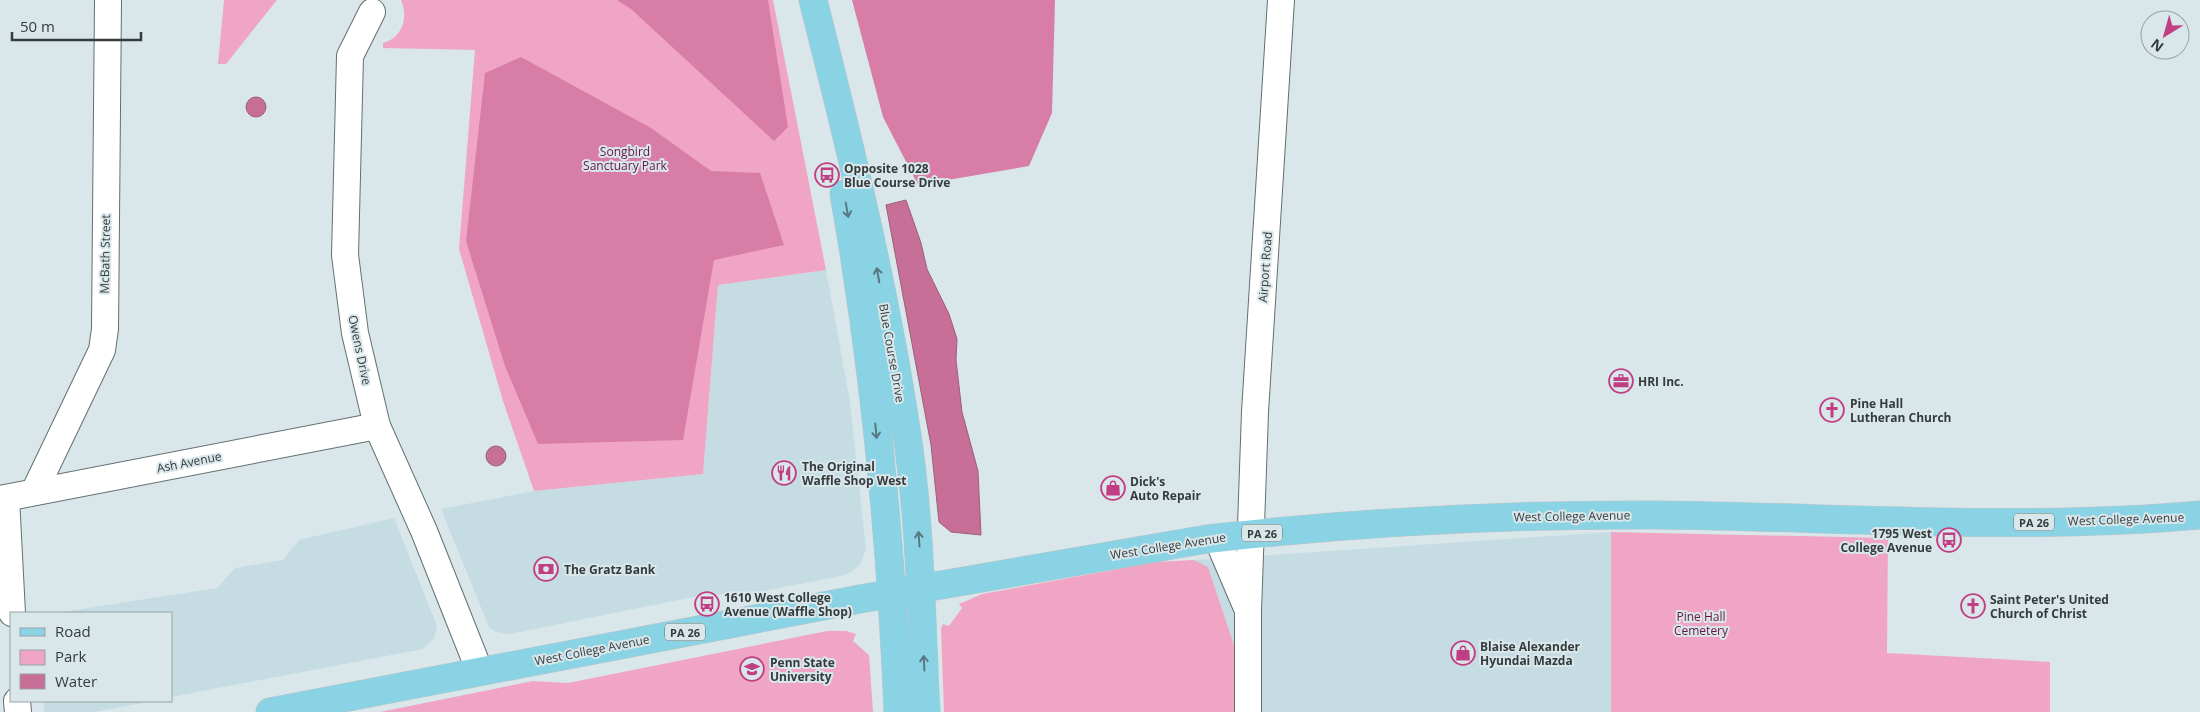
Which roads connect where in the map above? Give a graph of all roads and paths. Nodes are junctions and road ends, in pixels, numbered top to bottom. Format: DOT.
graph roads {
  1 [pos="108,0"];
  2 [pos="812,0"];
  3 [pos="1281,0"];
  4 [pos="372,12"];
  5 [pos="378,426"];
  6 [pos="34,492"];
  7 [pos="3,498"];
  8 [pos="2200,515"];
  9 [pos="1252,534"];
  10 [pos="1217,538"];
  11 [pos="921,588"];
  12 [pos="891,594"];
  13 [pos="1248,611"];
  14 [pos="12,612"];
  15 [pos="480,672"];
  16 [pos="270,712"];
  17 [pos="898,712"];
  18 [pos="926,712"];
  19 [pos="1248,712"];
  1 -- 6 [label="street, McBath Street"];
  11 -- 2 [label="main road, Blue Course Drive, one-way"];
  2 -- 12 [label="main road, Blue Course Drive, one-way"];
  3 -- 9 [label="street, Airport Road"];
  4 -- 5 [label="street, Owens Drive"];
  5 -- 6 [label="street, Ash Avenue"];
  5 -- 15 [label="street, Owens Drive"];
  6 -- 7 [label="street, Ash Avenue"];
  7 -- 14 [label="street"];
  8 -- 9 [label="main road, West College Avenue / PA 26"];
  9 -- 10 [label="main road, West College Avenue / PA 26"];
  9 -- 13 [label="street, Airport Road"];
  10 -- 11 [label="main road, West College Avenue / PA 26"];
  10 -- 13 [label="street"];
  11 -- 12 [label="main road, West College Avenue / PA 26"];
  18 -- 11 [label="main road, Blue Course Drive, one-way"];
  12 -- 15 [label="main road, West College Avenue / PA 26"];
  12 -- 17 [label="main road, Blue Course Drive"];
  13 -- 19 [label="street, Airport Road"];
  15 -- 16 [label="main road, West College Avenue / PA 26"];
}
